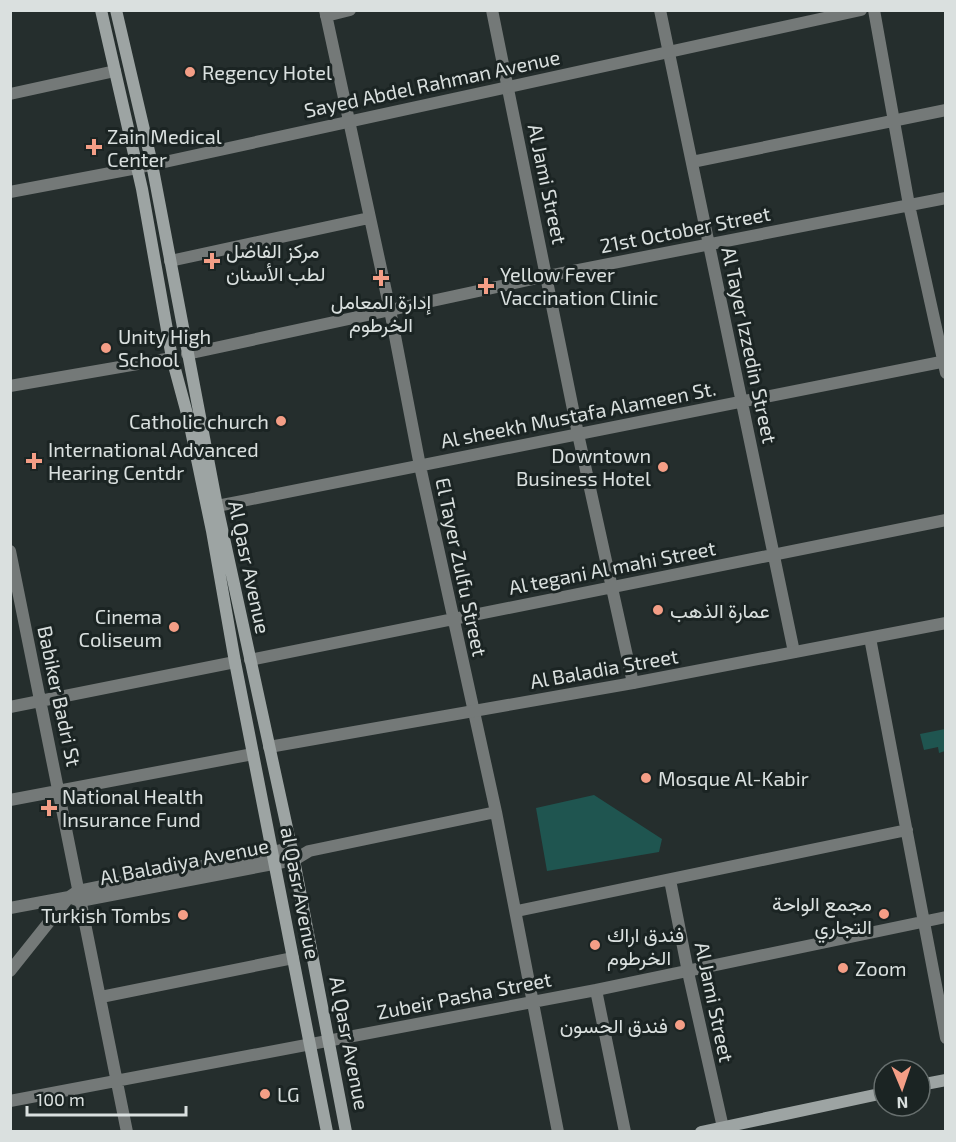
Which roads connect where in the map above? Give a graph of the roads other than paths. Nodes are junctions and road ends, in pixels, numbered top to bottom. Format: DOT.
graph roads {
  1 [pos="101,10"];
  2 [pos="116,10"];
  3 [pos="350,10"];
  4 [pos="492,10"];
  5 [pos="660,10"];
  6 [pos="861,10"];
  7 [pos="874,10"];
  8 [pos="325,13"];
  9 [pos="668,52"];
  10 [pos="115,71"];
  11 [pos="507,86"];
  12 [pos="10,94"];
  13 [pos="945,110"];
  14 [pos="348,120"];
  15 [pos="894,120"];
  16 [pos="692,162"];
  17 [pos="152,164"];
  18 [pos="137,168"];
  19 [pos="10,192"];
  20 [pos="945,198"];
  21 [pos="909,205"];
  22 [pos="369,218"];
  23 [pos="709,244"];
  24 [pos="170,261"];
  25 [pos="547,276"];
  26 [pos="390,310"];
  27 [pos="187,354"];
  28 [pos="172,358"];
  29 [pos="945,365"];
  30 [pos="10,386"];
  31 [pos="741,401"];
  32 [pos="578,434"];
  33 [pos="420,466"];
  34 [pos="217,506"];
  35 [pos="945,520"];
  36 [pos="10,550"];
  37 [pos="774,554"];
  38 [pos="612,587"];
  39 [pos="453,619"];
  40 [pos="945,623"];
  41 [pos="870,638"];
  42 [pos="794,652"];
  43 [pos="250,660"];
  44 [pos="235,662"];
  45 [pos="633,683"];
  46 [pos="41,701"];
  47 [pos="10,707"];
  48 [pos="474,711"];
  49 [pos="269,747"];
  50 [pos="253,754"];
  51 [pos="59,790"];
  52 [pos="10,800"];
  53 [pos="496,812"];
  54 [pos="907,830"];
  55 [pos="293,854"];
  56 [pos="274,857"];
  57 [pos="670,880"];
  58 [pos="76,896"];
  59 [pos="10,908"];
  60 [pos="517,911"];
  61 [pos="945,917"];
  62 [pos="923,922"];
  63 [pos="293,958"];
  64 [pos="10,971"];
  65 [pos="687,972"];
  66 [pos="596,990"];
  67 [pos="101,997"];
  68 [pos="534,1001"];
  69 [pos="945,1038"];
  70 [pos="330,1041"];
  71 [pos="310,1045"];
  72 [pos="118,1081"];
  73 [pos="872,1096"];
  74 [pos="10,1101"];
  75 [pos="724,1129"];
  76 [pos="128,1131"];
  77 [pos="327,1131"];
  78 [pos="346,1131"];
  79 [pos="558,1131"];
  80 [pos="625,1131"];
  81 [pos="701,1131"];
  1 -- 10 [label="main road, Al Qasr Avenue"];
  2 -- 17 [label="main road, Al Qasr Avenue"];
  3 -- 8 [label="street"];
  4 -- 11 [label="street, Al Jami Street"];
  5 -- 9 [label="street, Al Tayer Izzedin Street"];
  6 -- 9 [label="street, Sayed Abdel Rahman Avenue"];
  7 -- 15 [label="street"];
  8 -- 14 [label="street, El Tayer Zulfu Street"];
  9 -- 11 [label="street, Sayed Abdel Rahman Avenue"];
  9 -- 16 [label="street, Al Tayer Izzedin Street"];
  10 -- 12 [label="street"];
  10 -- 18 [label="main road, Al Qasr Avenue"];
  11 -- 14 [label="street, Sayed Abdel Rahman Avenue"];
  11 -- 25 [label="street, Al Jami Street"];
  13 -- 15 [label="street"];
  14 -- 17 [label="street, Sayed Abdel Rahman Avenue"];
  14 -- 22 [label="street, El Tayer Zulfu Street"];
  15 -- 16 [label="street"];
  15 -- 21 [label="street"];
  16 -- 23 [label="street, Al Tayer Izzedin Street"];
  17 -- 18 [label="street, Sayed Abdel Rahman Avenue"];
  17 -- 24 [label="main road, Al Qasr Avenue"];
  18 -- 19 [label="street, Sayed Abdel Rahman Avenue"];
  18 -- 28 [label="main road, Al Qasr Avenue"];
  20 -- 21 [label="street, 21st October Street"];
  21 -- 23 [label="street, 21st October Street"];
  21 -- 29 [label="street"];
  22 -- 24 [label="street"];
  22 -- 26 [label="street, El Tayer Zulfu Street"];
  23 -- 25 [label="street, 21st October Street"];
  23 -- 31 [label="street, Al Tayer Izzedin Street"];
  24 -- 27 [label="main road, Al Qasr Avenue"];
  25 -- 26 [label="street, 21st October Street"];
  25 -- 32 [label="street, Al Jami Street"];
  26 -- 27 [label="street, 21st October Street"];
  26 -- 33 [label="street, El Tayer Zulfu Street"];
  27 -- 34 [label="main road, Al Qasr Avenue"];
  28 -- 30 [label="street"];
  28 -- 44 [label="main road, Al Qasr Avenue"];
  29 -- 31 [label="street, Al sheekh Mustafa Alameen St."];
  31 -- 32 [label="street, Al sheekh Mustafa Alameen St."];
  31 -- 37 [label="street, Al Tayer Izzedin Street"];
  32 -- 33 [label="street, Al sheekh Mustafa Alameen St."];
  32 -- 38 [label="street, Al Jami Street"];
  33 -- 34 [label="street, Al sheekh Mustafa Alameen St."];
  33 -- 39 [label="street, El Tayer Zulfu Street"];
  34 -- 43 [label="main road, Al Qasr Avenue"];
  35 -- 37 [label="street, Al tegani Al mahi Street"];
  36 -- 46 [label="street, Babiker Badri St"];
  37 -- 38 [label="street, Al tegani Al mahi Street"];
  37 -- 42 [label="street, Al Tayer Izzedin Street"];
  38 -- 39 [label="street, Al tegani Al mahi Street"];
  38 -- 45 [label="street, Al Jami Street"];
  39 -- 43 [label="street, Al tegani Al mahi Street"];
  39 -- 48 [label="street, El Tayer Zulfu Street"];
  40 -- 41 [label="street, Al Baladia Street"];
  41 -- 42 [label="street, Al Baladia Street"];
  41 -- 54 [label="street"];
  42 -- 45 [label="street, Al Baladia Street"];
  43 -- 49 [label="main road, Al Qasr Avenue"];
  44 -- 46 [label="street"];
  44 -- 50 [label="main road, al Qasr Avenue"];
  45 -- 48 [label="street, Al Baladia Street"];
  46 -- 47 [label="street"];
  46 -- 51 [label="street, Babiker Badri St"];
  48 -- 49 [label="street, Al Baladia Street"];
  48 -- 53 [label="street, El Tayer Zulfu Street"];
  49 -- 55 [label="main road, Al Qasr Avenue"];
  50 -- 51 [label="street"];
  50 -- 56 [label="main road, al Qasr Avenue"];
  51 -- 52 [label="street"];
  51 -- 58 [label="street, Babiker Badri St"];
  53 -- 55 [label="street, Al Baladiya Avenue"];
  53 -- 60 [label="street, El Tayer Zulfu Street"];
  54 -- 57 [label="street"];
  54 -- 62 [label="street"];
  55 -- 56 [label="street, Al Baladiya Avenue"];
  55 -- 70 [label="main road, Al Qasr Avenue"];
  56 -- 58 [label="street, Al Baladiya Avenue"];
  56 -- 63 [label="main road, al Qasr Avenue"];
  57 -- 60 [label="street"];
  57 -- 65 [label="street, Al Jami Street"];
  58 -- 59 [label="street, Al Baladiya Avenue"];
  58 -- 64 [label="street"];
  58 -- 67 [label="street, Babiker Badri St"];
  60 -- 68 [label="street, El Tayer Zulfu Street"];
  61 -- 62 [label="street, Zubeir Pasha Street"];
  62 -- 65 [label="street, Zubeir Pasha Street"];
  62 -- 69 [label="street"];
  63 -- 67 [label="street"];
  63 -- 71 [label="main road, al Qasr Avenue"];
  65 -- 66 [label="street, Zubeir Pasha Street"];
  65 -- 75 [label="street, Al Jami Street"];
  66 -- 68 [label="street, Zubeir Pasha Street"];
  66 -- 80 [label="street"];
  67 -- 72 [label="street, Babiker Badri St"];
  68 -- 70 [label="street, Zubeir Pasha Street"];
  68 -- 79 [label="street, El Tayer Zulfu Street"];
  70 -- 71 [label="street, Zubeir Pasha Street"];
  70 -- 78 [label="main road, Al Qasr Avenue"];
  71 -- 72 [label="street, Zubeir Pasha Street"];
  71 -- 77 [label="main road, al Qasr Avenue"];
  72 -- 74 [label="street, Zubeir Pasha Street"];
  72 -- 76 [label="street, Babiker Badri St"];
  73 -- 75 [label="main road"];
  75 -- 81 [label="main road"];
}
